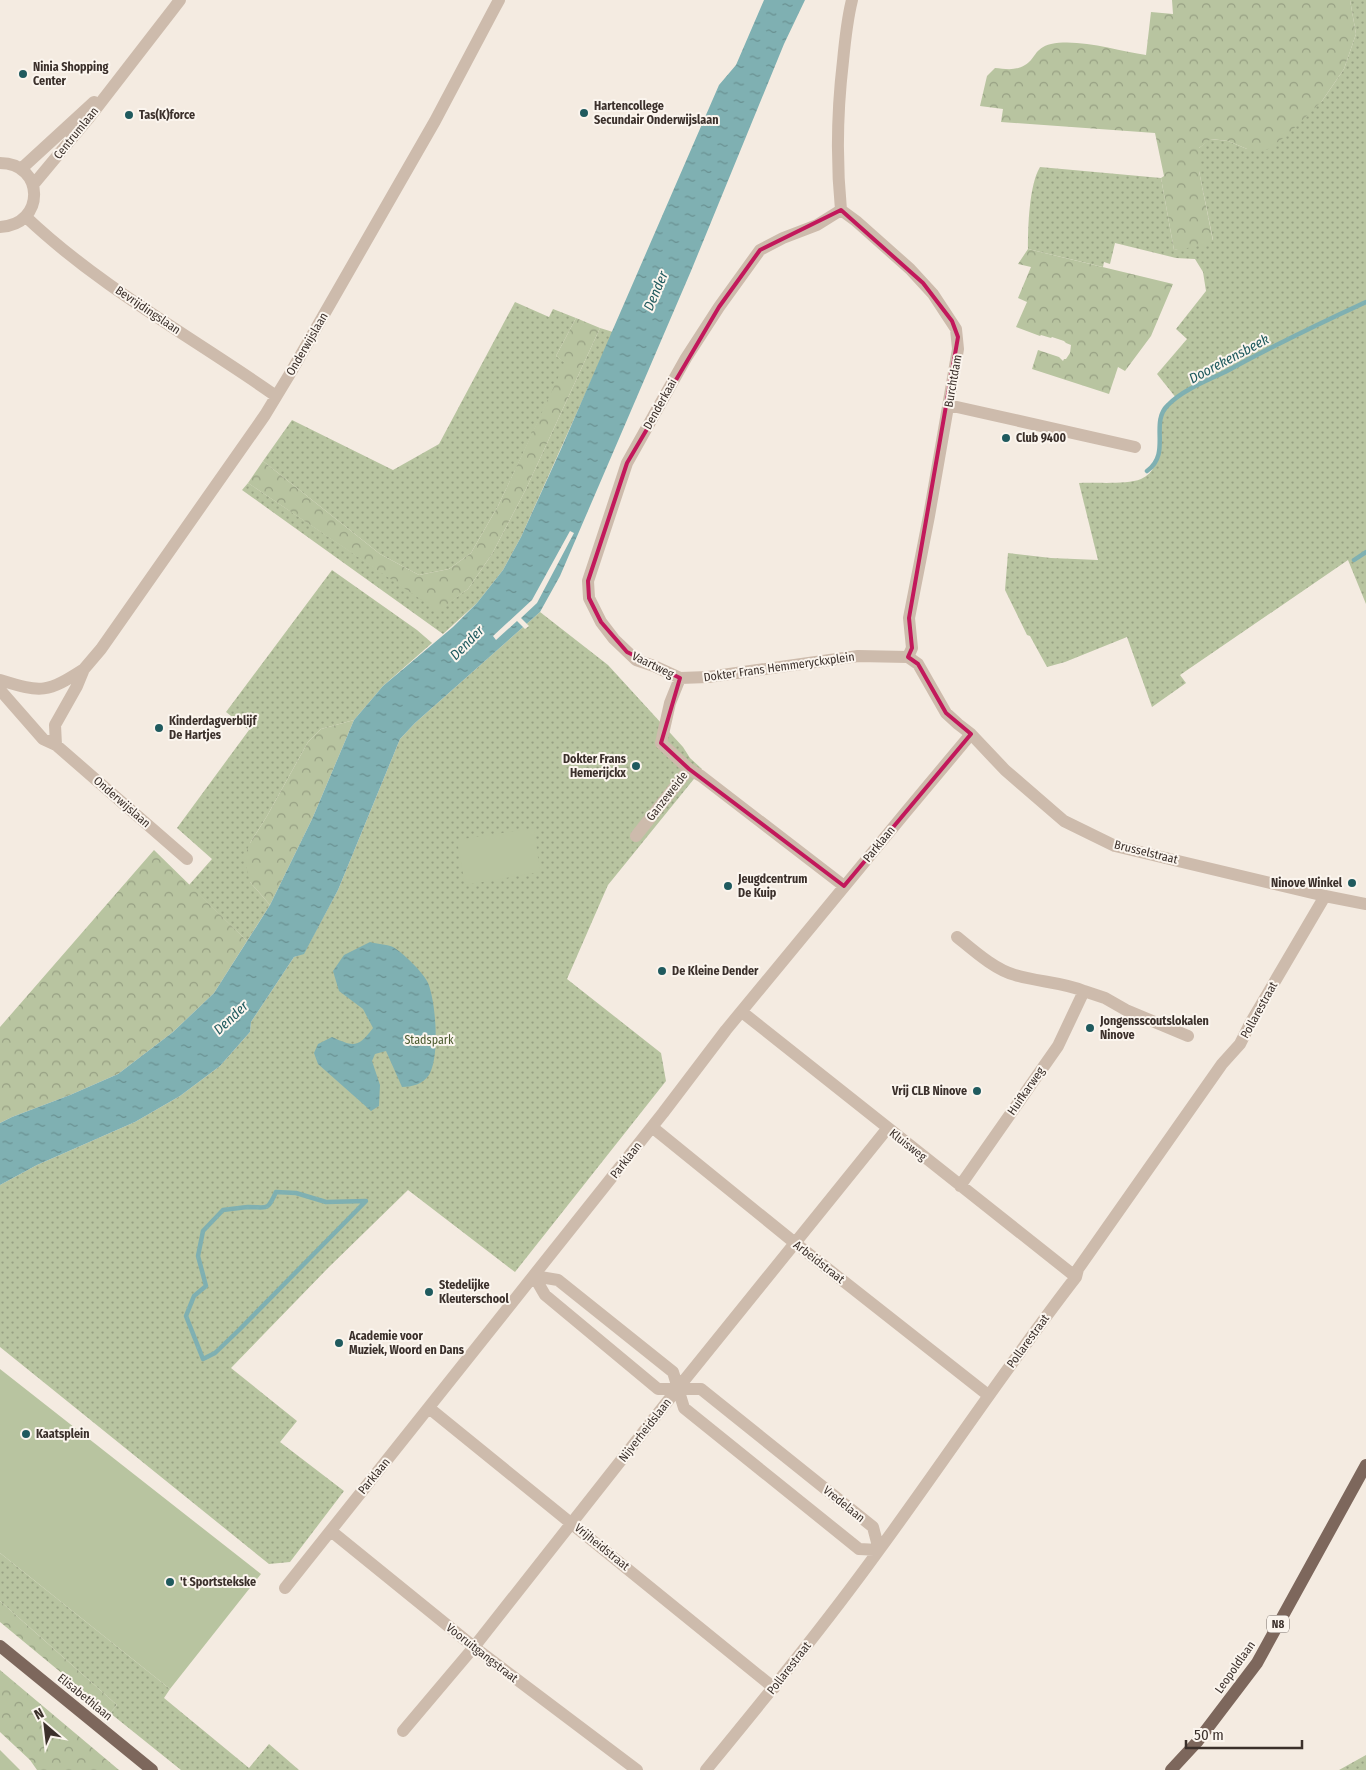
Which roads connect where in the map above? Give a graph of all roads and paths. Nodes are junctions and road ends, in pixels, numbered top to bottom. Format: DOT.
graph roads {
  1 [pos="180,0"];
  2 [pos="499,0"];
  3 [pos="852,0"];
  4 [pos="118,80"];
  5 [pos="0,163"];
  6 [pos="21,169"];
  7 [pos="33,185"];
  8 [pos="841,210"];
  9 [pos="26,217"];
  10 [pos="0,226"];
  11 [pos="276,396"];
  12 [pos="948,404"];
  13 [pos="1135,447"];
  14 [pos="627,652"];
  15 [pos="908,658"];
  16 [pos="84,669"];
  17 [pos="680,678"];
  18 [pos="0,680"];
  19 [pos="0,690"];
  20 [pos="971,734"];
  21 [pos="56,745"];
  22 [pos="689,769"];
  23 [pos="636,836"];
  24 [pos="188,859"];
  25 [pos="844,886"];
  26 [pos="1325,896"];
  27 [pos="1366,904"];
  28 [pos="957,937"];
  29 [pos="1084,991"];
  30 [pos="742,1012"];
  31 [pos="1188,1036"];
  32 [pos="652,1127"];
  33 [pos="887,1129"];
  34 [pos="960,1186"];
  35 [pos="795,1244"];
  36 [pos="534,1276"];
  37 [pos="1076,1278"];
  38 [pos="678,1388"];
  39 [pos="988,1395"];
  40 [pos="429,1408"];
  41 [pos="1366,1465"];
  42 [pos="572,1523"];
  43 [pos="331,1531"];
  44 [pos="879,1550"];
  45 [pos="285,1588"];
  46 [pos="0,1646"];
  47 [pos="474,1647"];
  48 [pos="774,1688"];
  49 [pos="403,1731"];
  50 [pos="152,1770"];
  51 [pos="637,1770"];
  52 [pos="706,1770"];
  53 [pos="1171,1770"];
  1 -- 4 [label="street, Centrumlaan"];
  2 -- 11 [label="street, Onderwijslaan"];
  3 -- 8 [label="street"];
  4 -- 6 [label="street, Centrumlaan"];
  4 -- 7 [label="street, Centrumlaan"];
  5 -- 6 [label="street"];
  6 -- 7 [label="street"];
  7 -- 9 [label="street"];
  8 -- 12 [label="street, Burchtdam"];
  8 -- 14 [label="street, Denderkaai"];
  9 -- 10 [label="street"];
  9 -- 11 [label="street, Bevrijdingslaan"];
  11 -- 16 [label="street, Onderwijslaan"];
  12 -- 13 [label="street"];
  12 -- 15 [label="street, Burchtdam"];
  14 -- 17 [label="street, Vaartweg"];
  15 -- 17 [label="street, Dokter Frans Hemmeryckxplein"];
  15 -- 20 [label="street, Brusselstraat"];
  16 -- 18 [label="street, Onderwijslaan"];
  16 -- 21 [label="street, Onderwijslaan"];
  17 -- 22 [label="street, Ganzeweide"];
  19 -- 21 [label="street, Onderwijslaan"];
  20 -- 25 [label="street, Parklaan"];
  20 -- 26 [label="street, Brusselstraat"];
  21 -- 24 [label="street, Onderwijslaan"];
  22 -- 23 [label="street, Ganzeweide"];
  22 -- 25 [label="street"];
  25 -- 30 [label="street, Parklaan"];
  26 -- 27 [label="street, Brusselstraat"];
  26 -- 37 [label="street, Pollarestraat"];
  28 -- 29 [label="street"];
  29 -- 31 [label="street"];
  29 -- 34 [label="street, Huifkarweg"];
  30 -- 32 [label="street, Parklaan"];
  30 -- 33 [label="street, Kluisweg"];
  32 -- 35 [label="street, Arbeidstraat"];
  32 -- 36 [label="street, Parklaan"];
  33 -- 34 [label="street, Kluisweg"];
  33 -- 35 [label="street, Nijverheidslaan"];
  34 -- 37 [label="street, Kluisweg"];
  35 -- 38 [label="street, Nijverheidslaan"];
  35 -- 39 [label="street, Arbeidstraat"];
  36 -- 38 [label="street, Vredelaan"];
  36 -- 38 [label="street, Vredelaan"];
  36 -- 40 [label="street, Parklaan"];
  37 -- 39 [label="street, Pollarestraat"];
  38 -- 42 [label="street, Nijverheidslaan"];
  38 -- 44 [label="street, Vredelaan"];
  38 -- 44 [label="street, Vredelaan"];
  39 -- 44 [label="street, Pollarestraat"];
  40 -- 42 [label="street, Vrijheidstraat"];
  40 -- 43 [label="street, Parklaan"];
  41 -- 53 [label="main road, Leopoldlaan / N8"];
  42 -- 47 [label="street, Nijverheidslaan"];
  42 -- 48 [label="street, Vrijheidstraat"];
  43 -- 45 [label="street, Parklaan"];
  43 -- 47 [label="street, Vooruitgangstraat"];
  44 -- 48 [label="street, Pollarestraat"];
  46 -- 50 [label="main road, Elisabethlaan"];
  47 -- 49 [label="street, Nijverheidslaan"];
  47 -- 51 [label="street, Vooruitgangstraat"];
  48 -- 52 [label="street, Pollarestraat"];
}
